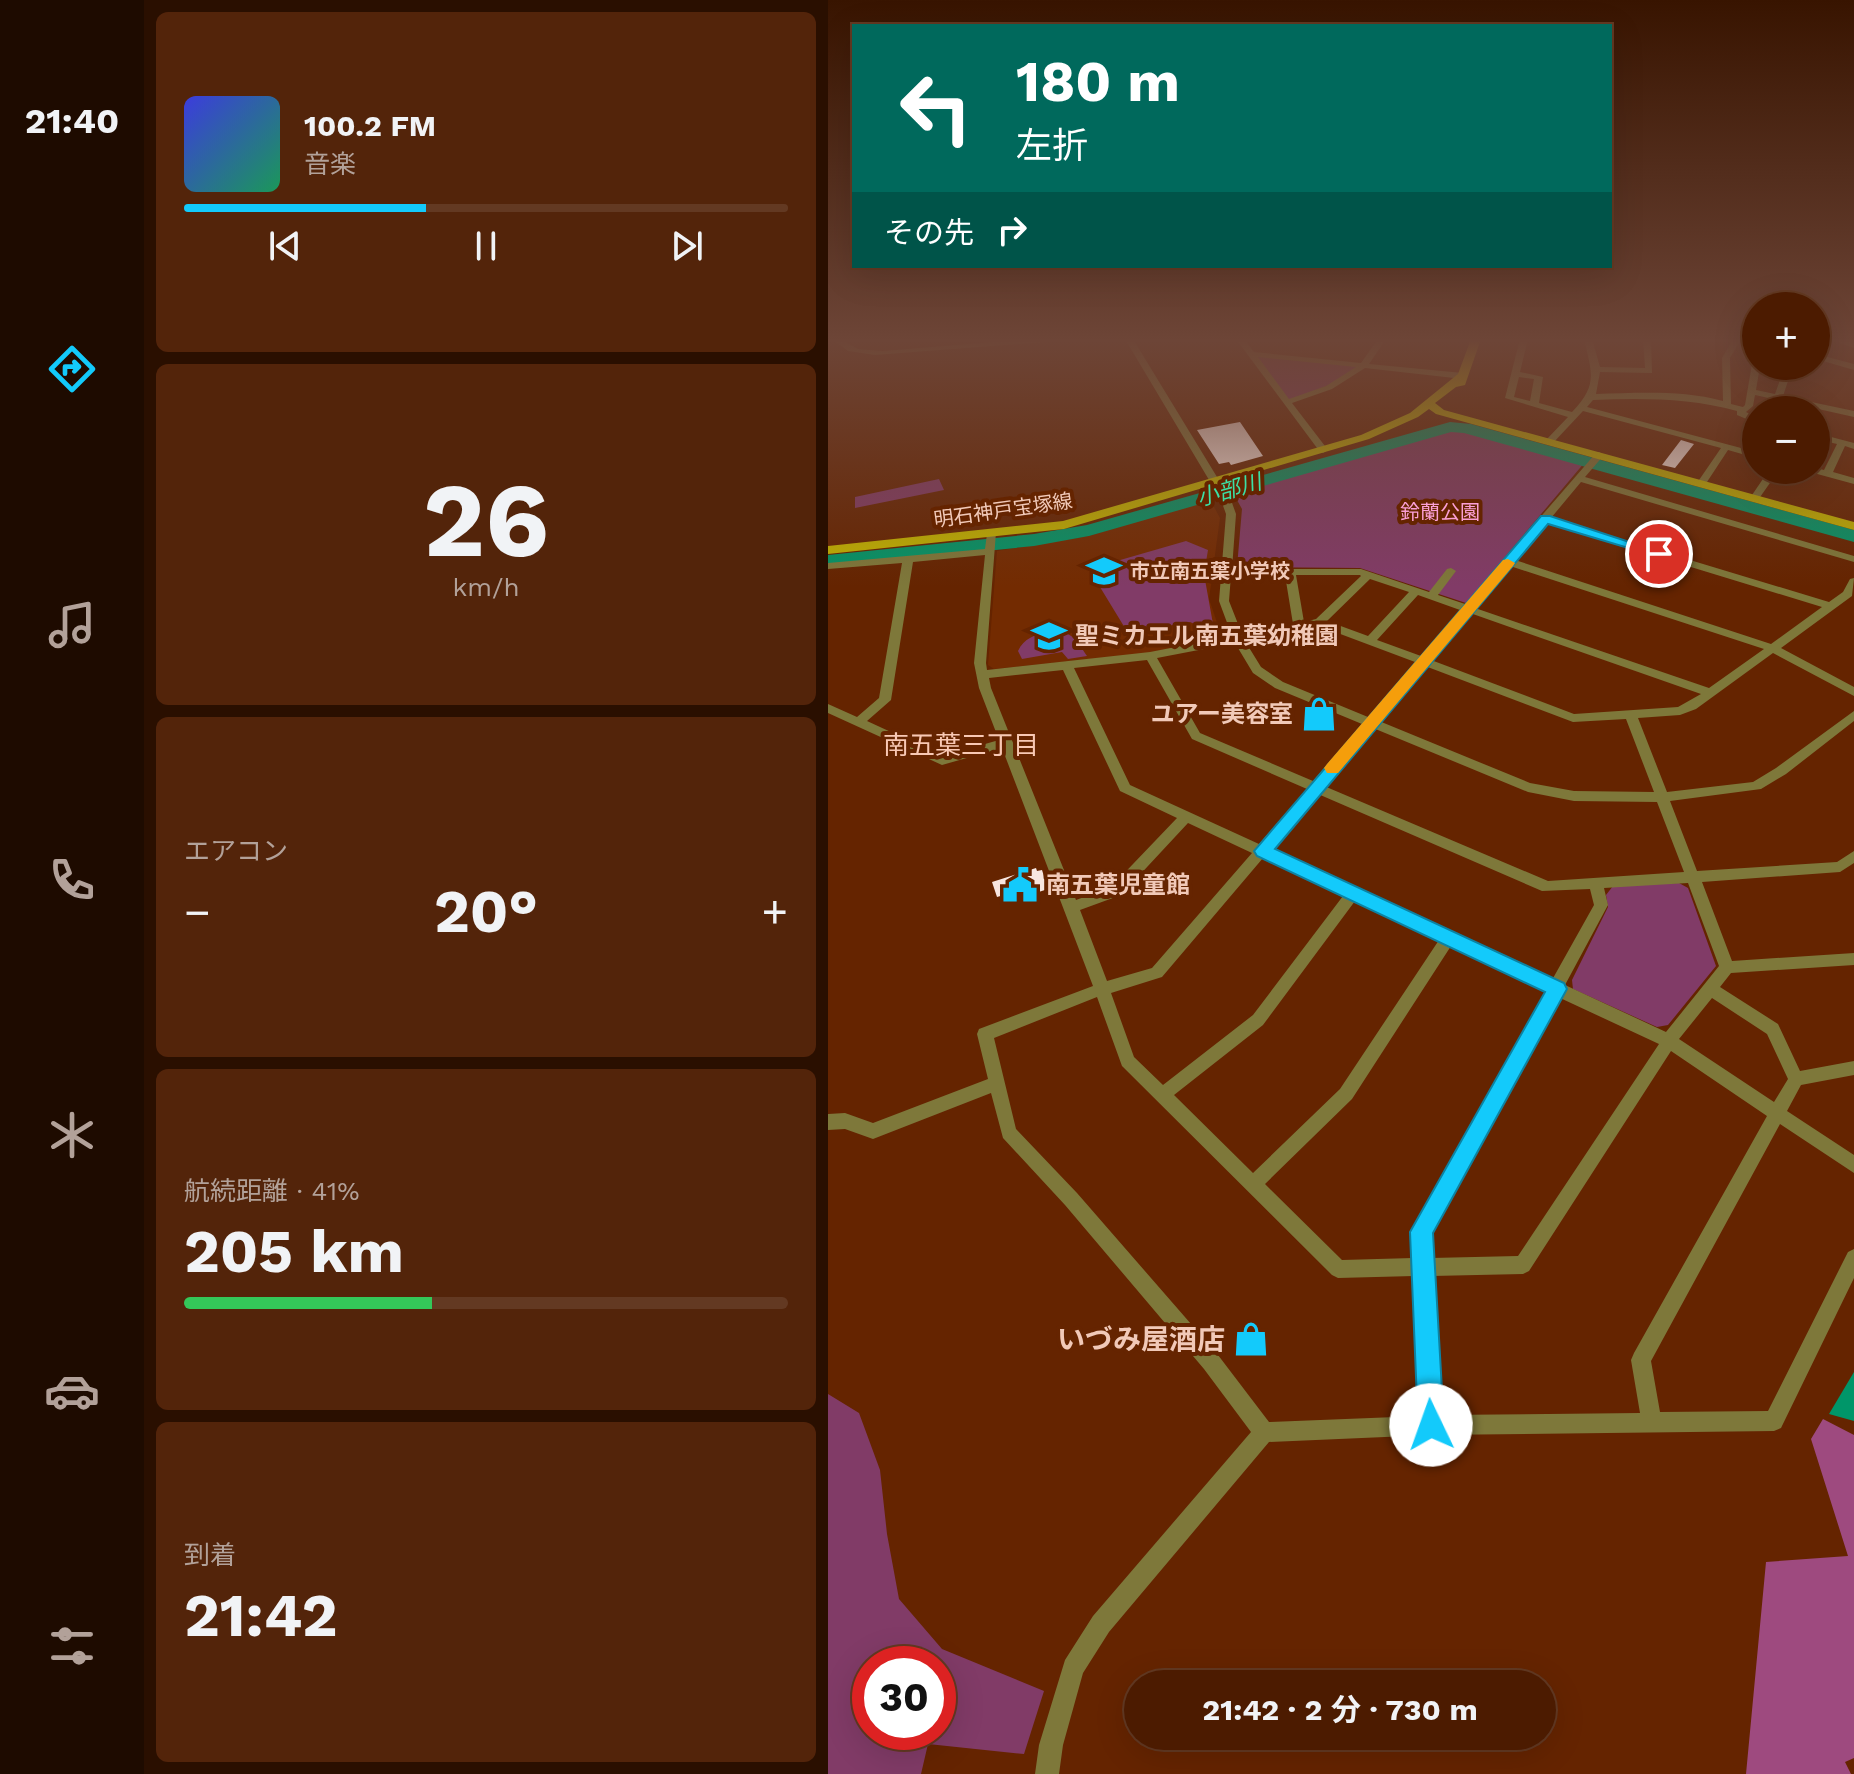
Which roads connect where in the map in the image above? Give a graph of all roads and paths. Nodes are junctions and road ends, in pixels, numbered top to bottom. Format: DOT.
graph roads {
  1 [pos="1179,422"];
  2 [pos="1302,422"];
  3 [pos="1399,422"];
  4 [pos="1417,422"];
  5 [pos="1483,422"];
  6 [pos="1568,422"];
  7 [pos="1619,422"];
  8 [pos="1365,437"];
  9 [pos="1830,440"];
  10 [pos="1550,441"];
  11 [pos="1842,443"];
  12 [pos="1854,446"];
  13 [pos="1726,447"];
  14 [pos="1323,450"];
  15 [pos="1742,451"];
  16 [pos="1598,456"];
  17 [pos="1830,468"];
  18 [pos="1583,475"];
  19 [pos="1830,475"];
  20 [pos="1854,481"];
  21 [pos="1702,483"];
  22 [pos="1216,484"];
  23 [pos="1764,484"];
  24 [pos="1755,498"];
  25 [pos="1545,519"];
  26 [pos="1854,526"];
  27 [pos="990,542"];
  28 [pos="828,550"];
  29 [pos="908,559"];
  30 [pos="1854,559"];
  31 [pos="1509,562"];
  32 [pos="828,566"];
  33 [pos="1451,571"];
  34 [pos="1227,572"];
  35 [pos="1290,572"];
  36 [pos="1369,574"];
  37 [pos="1854,581"];
  38 [pos="1416,591"];
  39 [pos="1432,596"];
  40 [pos="1830,606"];
  41 [pos="1469,609"];
  42 [pos="1320,622"];
  43 [pos="1299,626"];
  44 [pos="1238,638"];
  45 [pos="1369,642"];
  46 [pos="1773,648"];
  47 [pos="1150,656"];
  48 [pos="1422,662"];
  49 [pos="1067,666"];
  50 [pos="981,675"];
  51 [pos="1854,692"];
  52 [pos="1711,693"];
  53 [pos="828,708"];
  54 [pos="1631,715"];
  55 [pos="1854,715"];
  56 [pos="859,722"];
  57 [pos="1371,725"];
  58 [pos="1007,742"];
  59 [pos="1317,787"];
  60 [pos="1663,797"];
  61 [pos="1185,817"];
  62 [pos="1263,851"];
  63 [pos="1854,856"];
  64 [pos="1692,877"];
  65 [pos="1596,883"];
  66 [pos="1352,894"];
  67 [pos="1072,907"];
  68 [pos="1448,938"];
  69 [pos="1854,959"];
  70 [pos="1727,967"];
  71 [pos="1102,989"];
  72 [pos="1557,989"];
  73 [pos="1710,989"];
  74 [pos="1669,1041"];
  75 [pos="1854,1068"];
  76 [pos="1796,1079"];
  77 [pos="997,1083"];
  78 [pos="1162,1095"];
  79 [pos="1777,1113"];
  80 [pos="828,1122"];
  81 [pos="1854,1165"];
  82 [pos="1253,1184"];
  83 [pos="1854,1258"];
  84 [pos="1423,1268"];
  85 [pos="1652,1423"];
  86 [pos="1431,1425"];
  87 [pos="1264,1432"];
  88 [pos="1047,1774"];
  1 -- 22 [label="street"];
  2 -- 14 [label="street"];
  3 -- 8 [label="main road, 明石神戸宝塚線"];
  4 -- 8 [label="main road, 明石神戸宝塚線"];
  5 -- 10 [label="main road"];
  6 -- 10 [label="street"];
  7 -- 13 [label="street"];
  8 -- 14 [label="main road, 明石神戸宝塚線"];
  9 -- 11 [label="street"];
  10 -- 16 [label="main road"];
  11 -- 12 [label="street"];
  11 -- 17 [label="street"];
  13 -- 15 [label="street"];
  13 -- 21 [label="street"];
  14 -- 22 [label="main road, 明石神戸宝塚線"];
  16 -- 18 [label="street"];
  16 -- 21 [label="main road"];
  18 -- 25 [label="street"];
  18 -- 30 [label="street"];
  19 -- 20 [label="street"];
  21 -- 24 [label="main road"];
  22 -- 27 [label="main road, 明石神戸宝塚線"];
  22 -- 34 [label="street"];
  23 -- 24 [label="street"];
  24 -- 26 [label="main road"];
  25 -- 31 [label="street"];
  25 -- 40 [label="street"];
  27 -- 28 [label="main road, 明石神戸宝塚線"];
  27 -- 29 [label="street"];
  27 -- 50 [label="street"];
  29 -- 32 [label="street"];
  29 -- 56 [label="street"];
  31 -- 41 [label="street"];
  31 -- 46 [label="street"];
  33 -- 39 [label="street"];
  34 -- 35 [label="street"];
  34 -- 44 [label="street"];
  35 -- 36 [label="street"];
  35 -- 43 [label="street"];
  36 -- 38 [label="street"];
  36 -- 42 [label="street"];
  37 -- 40 [label="street"];
  38 -- 39 [label="street"];
  38 -- 45 [label="street"];
  39 -- 41 [label="street"];
  40 -- 46 [label="street"];
  41 -- 48 [label="street"];
  41 -- 52 [label="street"];
  42 -- 43 [label="street"];
  42 -- 45 [label="street"];
  43 -- 44 [label="street"];
  44 -- 47 [label="street"];
  44 -- 57 [label="street"];
  45 -- 48 [label="street"];
  46 -- 51 [label="street"];
  46 -- 52 [label="street"];
  47 -- 49 [label="street"];
  47 -- 59 [label="street"];
  48 -- 54 [label="street"];
  48 -- 57 [label="street"];
  49 -- 50 [label="street"];
  49 -- 61 [label="street"];
  50 -- 58 [label="street"];
  52 -- 54 [label="street"];
  53 -- 56 [label="street"];
  54 -- 60 [label="street"];
  55 -- 60 [label="street"];
  56 -- 58 [label="street"];
  57 -- 59 [label="street"];
  57 -- 60 [label="street"];
  58 -- 67 [label="street"];
  59 -- 62 [label="street"];
  59 -- 65 [label="street"];
  60 -- 64 [label="street"];
  61 -- 62 [label="street"];
  61 -- 67 [label="street"];
  62 -- 66 [label="street"];
  62 -- 71 [label="street"];
  63 -- 64 [label="street"];
  64 -- 65 [label="street"];
  64 -- 70 [label="street"];
  65 -- 72 [label="street"];
  66 -- 68 [label="street"];
  66 -- 78 [label="street"];
  67 -- 71 [label="street"];
  68 -- 72 [label="street"];
  68 -- 82 [label="street"];
  69 -- 70 [label="street"];
  70 -- 73 [label="street"];
  71 -- 77 [label="street"];
  71 -- 78 [label="street"];
  72 -- 74 [label="street"];
  72 -- 84 [label="street"];
  73 -- 74 [label="street"];
  73 -- 76 [label="street"];
  74 -- 79 [label="street"];
  74 -- 84 [label="street"];
  75 -- 76 [label="street"];
  76 -- 79 [label="street"];
  77 -- 80 [label="street"];
  77 -- 87 [label="street"];
  78 -- 82 [label="street"];
  79 -- 81 [label="street"];
  79 -- 85 [label="street"];
  82 -- 84 [label="street"];
  83 -- 85 [label="street"];
  84 -- 86 [label="street"];
  85 -- 86 [label="street"];
  86 -- 87 [label="street"];
  87 -- 88 [label="street"];
}
